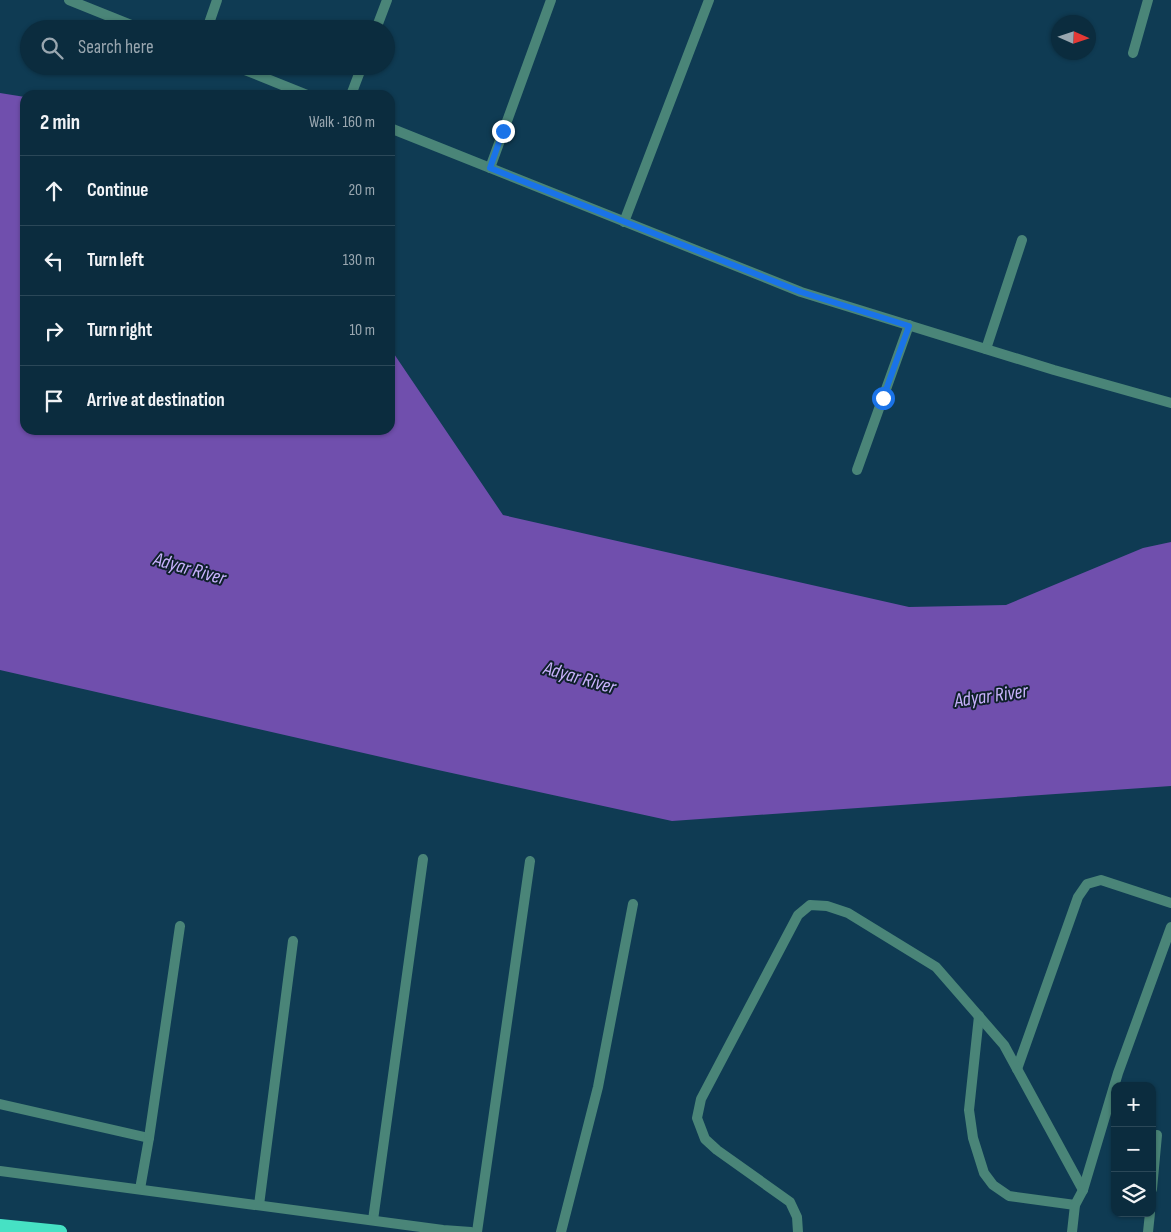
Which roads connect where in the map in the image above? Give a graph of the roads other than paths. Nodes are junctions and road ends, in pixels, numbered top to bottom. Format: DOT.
graph roads {
  1 [pos="70,0"];
  2 [pos="217,0"];
  3 [pos="387,0"];
  4 [pos="551,0"];
  5 [pos="709,0"];
  6 [pos="1148,0"];
  7 [pos="119,20"];
  8 [pos="210,20"];
  9 [pos="379,20"];
  10 [pos="1133,53"];
  11 [pos="257,75"];
  12 [pos="359,75"];
  13 [pos="295,90"];
  14 [pos="353,90"];
  15 [pos="395,130"];
  16 [pos="490,168"];
  17 [pos="624,222"];
  18 [pos="1022,240"];
  19 [pos="909,326"];
  20 [pos="986,349"];
  21 [pos="1171,403"];
  22 [pos="857,470"];
  23 [pos="423,859"];
  24 [pos="530,861"];
  25 [pos="1171,903"];
  26 [pos="633,904"];
  27 [pos="180,926"];
  28 [pos="1171,927"];
  29 [pos="293,941"];
  30 [pos="979,1016"];
  31 [pos="1017,1069"];
  32 [pos="0,1104"];
  33 [pos="1157,1135"];
  34 [pos="149,1138"];
  35 [pos="0,1171"];
  36 [pos="1154,1172"];
  37 [pos="140,1189"];
  38 [pos="1083,1190"];
  39 [pos="259,1205"];
  40 [pos="1075,1205"];
  41 [pos="1150,1217"];
  42 [pos="373,1220"];
  43 [pos="0,1226"];
  44 [pos="60,1232"];
  45 [pos="471,1232"];
  46 [pos="477,1232"];
  47 [pos="561,1232"];
  48 [pos="798,1232"];
  49 [pos="1072,1232"];
  50 [pos="1148,1232"];
  1 -- 7 [label="street"];
  2 -- 8 [label="street"];
  3 -- 9 [label="street"];
  4 -- 16 [label="street"];
  5 -- 17 [label="street"];
  6 -- 10 [label="street"];
  11 -- 13 [label="street"];
  12 -- 14 [label="street"];
  15 -- 16 [label="street"];
  16 -- 17 [label="street"];
  17 -- 19 [label="street"];
  18 -- 20 [label="street"];
  19 -- 20 [label="street"];
  19 -- 22 [label="street"];
  20 -- 21 [label="street"];
  23 -- 42 [label="street"];
  24 -- 46 [label="street"];
  25 -- 31 [label="street"];
  26 -- 47 [label="street"];
  27 -- 34 [label="street"];
  28 -- 38 [label="street"];
  29 -- 39 [label="street"];
  30 -- 31 [label="street"];
  30 -- 40 [label="street"];
  30 -- 48 [label="street"];
  31 -- 38 [label="street"];
  32 -- 34 [label="street"];
  33 -- 36 [label="street"];
  34 -- 37 [label="street"];
  35 -- 37 [label="street"];
  37 -- 39 [label="street"];
  38 -- 40 [label="street"];
  39 -- 42 [label="street"];
  40 -- 49 [label="street"];
  41 -- 50 [label="street"];
  42 -- 45 [label="street"];
  43 -- 44 [label="highway"];
}
